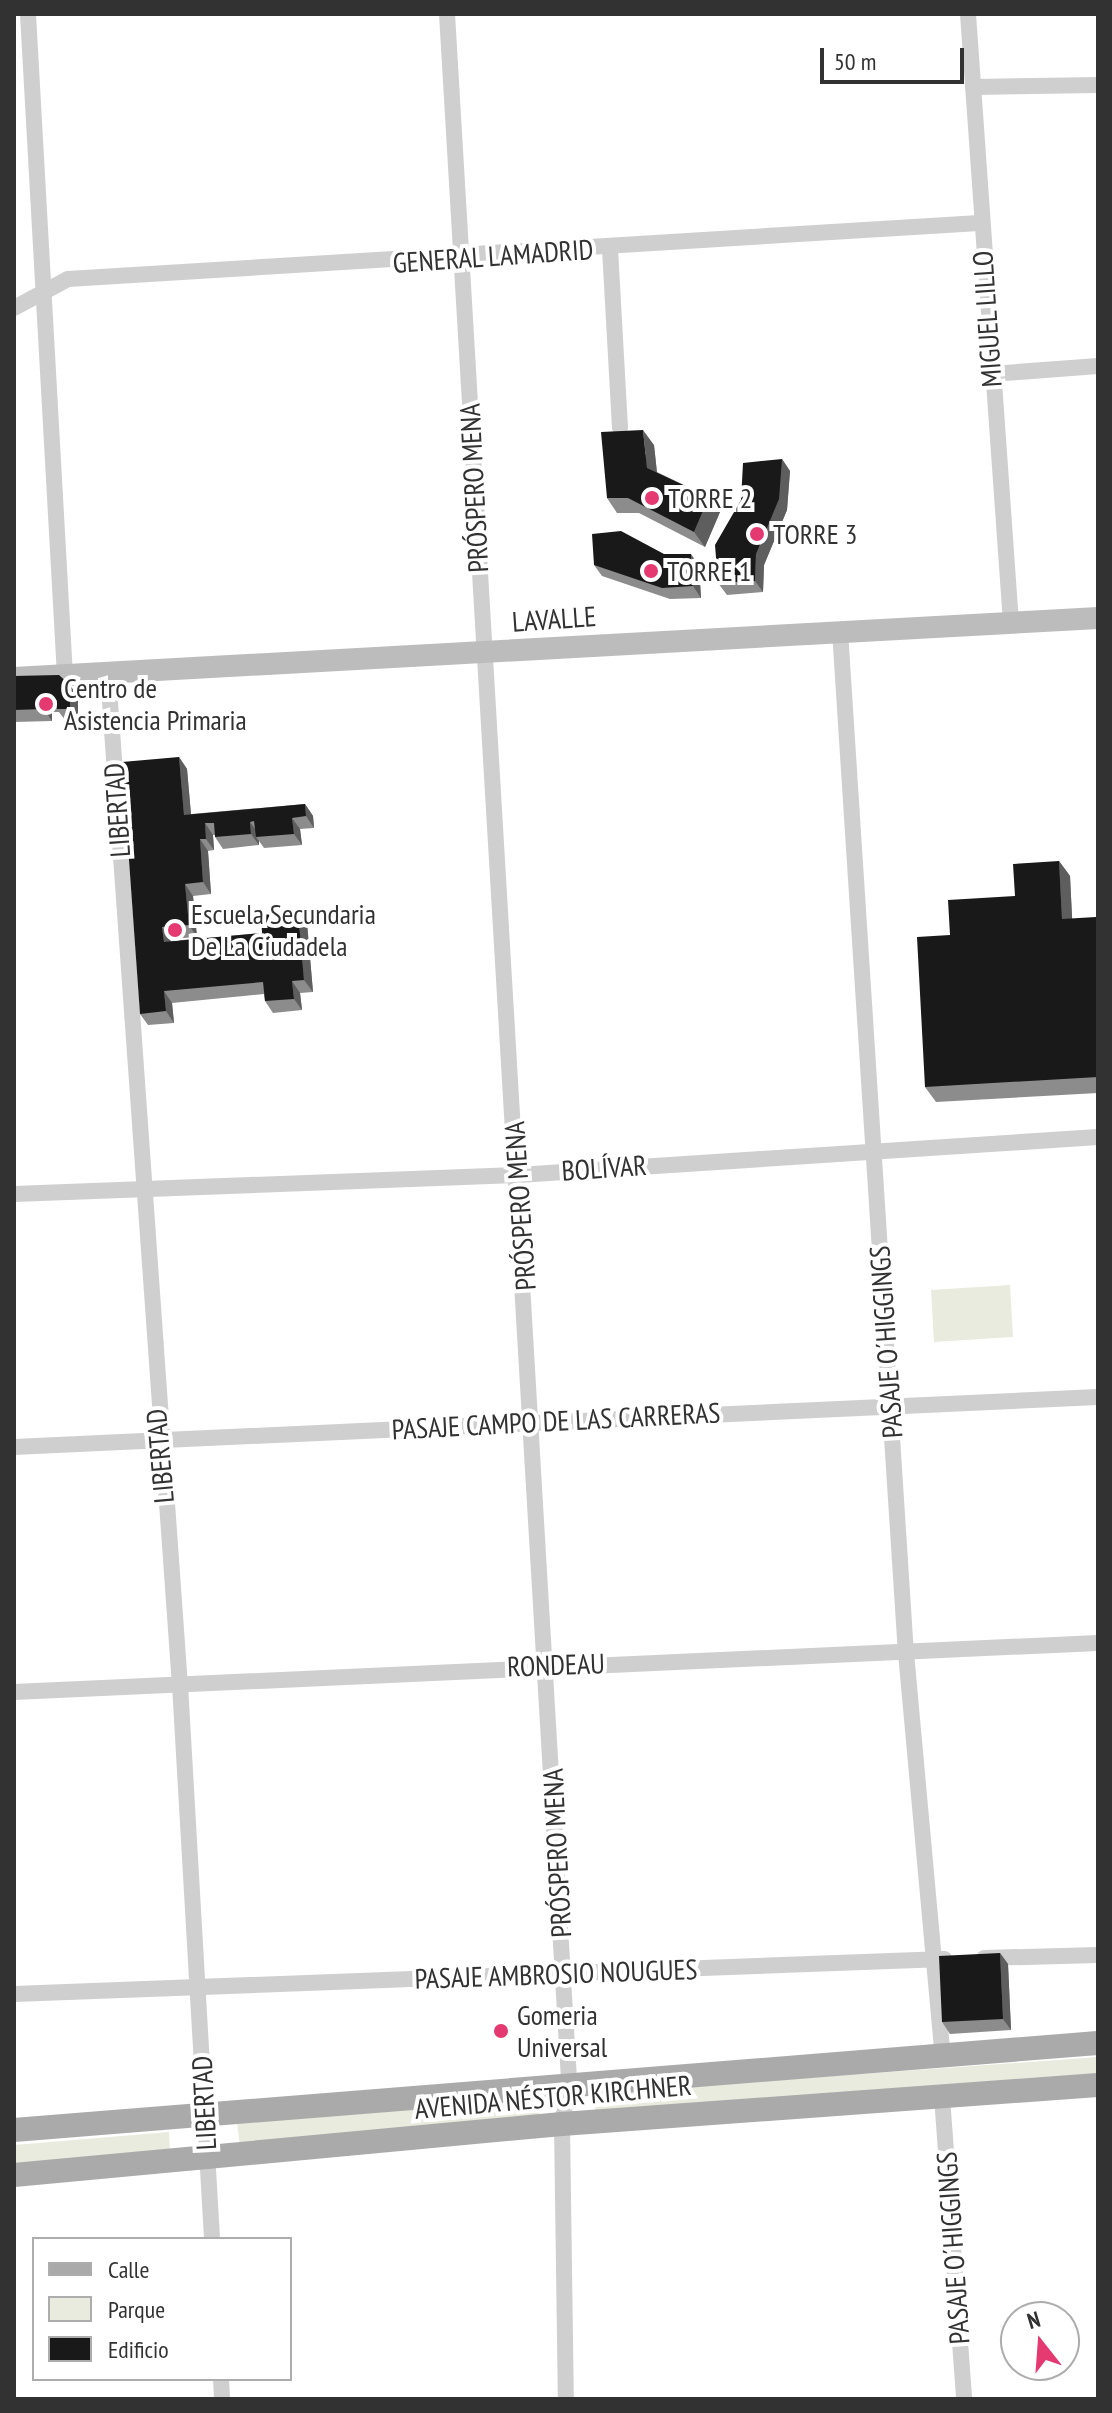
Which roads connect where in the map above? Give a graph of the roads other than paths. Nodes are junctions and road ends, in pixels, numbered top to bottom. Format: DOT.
graph roads {
  1 [pos="28,14"];
  2 [pos="447,14"];
  3 [pos="968,14"];
  4 [pos="1098,85"];
  5 [pos="973,87"];
  6 [pos="979,223"];
  7 [pos="610,249"];
  8 [pos="460,259"];
  9 [pos="40,294"];
  10 [pos="14,308"];
  11 [pos="1098,366"];
  12 [pos="991,374"];
  13 [pos="620,428"];
  14 [pos="1098,618"];
  15 [pos="1011,623"];
  16 [pos="840,631"];
  17 [pos="483,654"];
  18 [pos="108,674"];
  19 [pos="65,676"];
  20 [pos="14,678"];
  21 [pos="1098,1137"];
  22 [pos="874,1148"];
  23 [pos="518,1175"];
  24 [pos="141,1188"];
  25 [pos="14,1194"];
  26 [pos="1098,1397"];
  27 [pos="890,1406"];
  28 [pos="534,1421"];
  29 [pos="159,1441"];
  30 [pos="14,1447"];
  31 [pos="1098,1643"];
  32 [pos="906,1653"];
  33 [pos="548,1665"];
  34 [pos="180,1685"];
  35 [pos="14,1692"];
  36 [pos="1098,1955"];
  37 [pos="933,1959"];
  38 [pos="563,1973"];
  39 [pos="199,1988"];
  40 [pos="14,1994"];
  41 [pos="1098,2043"];
  42 [pos="942,2052"];
  43 [pos="569,2081"];
  44 [pos="1098,2085"];
  45 [pos="942,2097"];
  46 [pos="204,2115"];
  47 [pos="562,2124"];
  48 [pos="14,2130"];
  49 [pos="208,2158"];
  50 [pos="14,2175"];
  51 [pos="212,2237"];
  52 [pos="566,2399"];
  53 [pos="964,2399"];
  1 -- 9 [label="street"];
  2 -- 8 [label="street, PRÓSPERO MENA"];
  3 -- 5 [label="street, MIGUEL LILLO"];
  4 -- 5 [label="street"];
  5 -- 6 [label="street, MIGUEL LILLO"];
  6 -- 7 [label="street, GENERAL LAMADRID"];
  6 -- 12 [label="street, MIGUEL LILLO"];
  7 -- 8 [label="street, GENERAL LAMADRID"];
  7 -- 13 [label="street"];
  8 -- 9 [label="street, GENERAL LAMADRID"];
  8 -- 17 [label="street, PRÓSPERO MENA"];
  9 -- 10 [label="street, GENERAL LAMADRID"];
  9 -- 19 [label="street"];
  11 -- 12 [label="street"];
  12 -- 15 [label="street, MIGUEL LILLO"];
  14 -- 15 [label="street, LAVALLE"];
  15 -- 16 [label="street, LAVALLE"];
  16 -- 17 [label="street, LAVALLE"];
  16 -- 22 [label="street, PASAJE O´HIGGINGS"];
  17 -- 18 [label="street, LAVALLE"];
  17 -- 23 [label="street, PRÓSPERO MENA"];
  18 -- 19 [label="street, LAVALLE"];
  18 -- 24 [label="street, LIBERTAD"];
  19 -- 20 [label="street, LAVALLE"];
  21 -- 22 [label="street, BOLÍVAR"];
  22 -- 23 [label="street, BOLÍVAR"];
  22 -- 27 [label="street, PASAJE O´HIGGINGS"];
  23 -- 24 [label="street, BOLÍVAR"];
  23 -- 28 [label="street, PRÓSPERO MENA"];
  24 -- 25 [label="street, BOLÍVAR"];
  24 -- 29 [label="street, LIBERTAD"];
  26 -- 27 [label="street, PASAJE CAMPO DE LAS CARRERAS"];
  27 -- 28 [label="street, PASAJE CAMPO DE LAS CARRERAS"];
  27 -- 32 [label="street, PASAJE O´HIGGINGS"];
  28 -- 29 [label="street, PASAJE CAMPO DE LAS CARRERAS"];
  28 -- 33 [label="street, PRÓSPERO MENA"];
  29 -- 30 [label="street, PASAJE CAMPO DE LAS CARRERAS"];
  29 -- 34 [label="street, LIBERTAD"];
  31 -- 32 [label="street, RONDEAU"];
  32 -- 33 [label="street, RONDEAU"];
  32 -- 37 [label="street, PASAJE O´HIGGINGS"];
  33 -- 34 [label="street, RONDEAU"];
  33 -- 38 [label="street, PRÓSPERO MENA"];
  34 -- 35 [label="street, RONDEAU"];
  34 -- 39 [label="street, LIBERTAD"];
  36 -- 37 [label="street, PASAJE AMBROSIO NOUGUES"];
  37 -- 38 [label="street, PASAJE AMBROSIO NOUGUES"];
  37 -- 42 [label="street, PASAJE O´HIGGINGS"];
  38 -- 39 [label="street, PASAJE AMBROSIO NOUGUES"];
  38 -- 43 [label="street, PRÓSPERO MENA"];
  39 -- 40 [label="street, PASAJE AMBROSIO NOUGUES"];
  39 -- 46 [label="street, LIBERTAD"];
  41 -- 42 [label="main road, AVENIDA NÉSTOR KIRCHNER"];
  42 -- 43 [label="main road, AVENIDA NÉSTOR KIRCHNER"];
  43 -- 46 [label="main road, AVENIDA NÉSTOR KIRCHNER"];
  43 -- 47 [label="street, PRÓSPERO MENA"];
  44 -- 45 [label="main road, AVENIDA NÉSTOR KIRCHNER"];
  45 -- 47 [label="main road, AVENIDA NÉSTOR KIRCHNER"];
  45 -- 53 [label="street, PASAJE O´HIGGINGS"];
  46 -- 48 [label="main road, AVENIDA NÉSTOR KIRCHNER"];
  46 -- 49 [label="street, LIBERTAD"];
  47 -- 49 [label="main road, AVENIDA NÉSTOR KIRCHNER"];
  47 -- 52 [label="street, PRÓSPERO MENA"];
  49 -- 50 [label="main road, AVENIDA NÉSTOR KIRCHNER"];
  49 -- 51 [label="street, LIBERTAD"];
}
